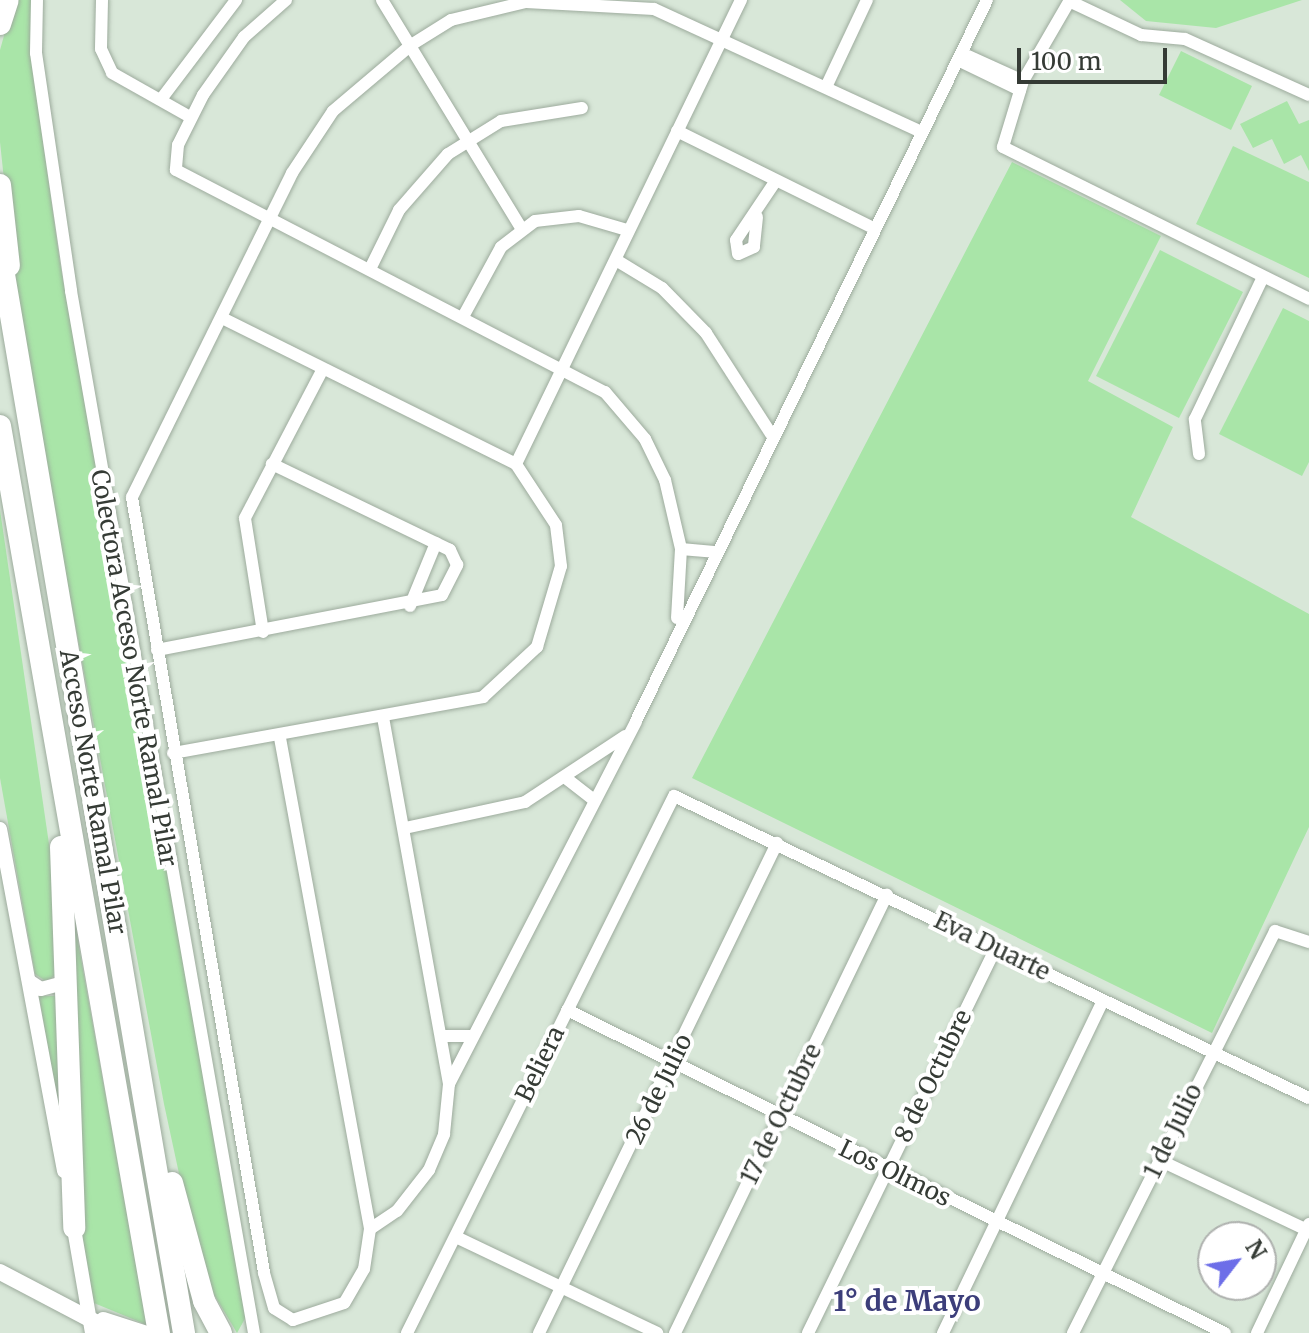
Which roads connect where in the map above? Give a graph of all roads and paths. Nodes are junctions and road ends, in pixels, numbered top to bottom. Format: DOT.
graph roads {
  1 [pos="8,0"];
  2 [pos="37,0"];
  3 [pos="236,0"];
  4 [pos="286,0"];
  5 [pos="382,0"];
  6 [pos="741,0"];
  7 [pos="867,0"];
  8 [pos="987,0"];
  9 [pos="1069,0"];
  10 [pos="103,3"];
  11 [pos="0,24"];
  12 [pos="722,36"];
  13 [pos="411,45"];
  14 [pos="960,56"];
  15 [pos="827,85"];
  16 [pos="1021,85"];
  17 [pos="1309,95"];
  18 [pos="162,98"];
  19 [pos="582,108"];
  20 [pos="190,117"];
  21 [pos="677,131"];
  22 [pos="922,132"];
  23 [pos="467,140"];
  24 [pos="775,182"];
  25 [pos="0,185"];
  26 [pos="757,217"];
  27 [pos="270,219"];
  28 [pos="522,229"];
  29 [pos="875,229"];
  30 [pos="627,230"];
  31 [pos="0,251"];
  32 [pos="616,260"];
  33 [pos="370,269"];
  34 [pos="1263,277"];
  35 [pos="1309,299"];
  36 [pos="464,315"];
  37 [pos="222,318"];
  38 [pos="563,364"];
  39 [pos="21,367"];
  40 [pos="323,369"];
  41 [pos="0,426"];
  42 [pos="771,434"];
  43 [pos="1199,454"];
  44 [pos="272,464"];
  45 [pos="516,464"];
  46 [pos="18,525"];
  47 [pos="436,543"];
  48 [pos="681,549"];
  49 [pos="714,552"];
  50 [pos="410,606"];
  51 [pos="263,632"];
  52 [pos="673,633"];
  53 [pos="157,650"];
  54 [pos="383,718"];
  55 [pos="631,731"];
  56 [pos="280,738"];
  57 [pos="173,753"];
  58 [pos="567,779"];
  59 [pos="674,796"];
  60 [pos="593,799"];
  61 [pos="405,828"];
  62 [pos="0,829"];
  63 [pos="777,843"];
  64 [pos="887,895"];
  65 [pos="1309,942"];
  66 [pos="996,948"];
  67 [pos="29,981"];
  68 [pos="67,982"];
  69 [pos="1103,1000"];
  70 [pos="567,1010"];
  71 [pos="443,1036"];
  72 [pos="473,1036"];
  73 [pos="135,1038"];
  74 [pos="1213,1053"];
  75 [pos="672,1062"];
  76 [pos="449,1084"];
  77 [pos="1309,1098"];
  78 [pos="780,1116"];
  79 [pos="1159,1160"];
  80 [pos="888,1170"];
  81 [pos="997,1222"];
  82 [pos="74,1228"];
  83 [pos="1308,1228"];
  84 [pos="370,1229"];
  85 [pos="456,1237"];
  86 [pos="0,1272"];
  87 [pos="1102,1273"];
  88 [pos="562,1287"];
  89 [pos="315,1318"];
  90 [pos="293,1320"];
  91 [pos="91,1326"];
  92 [pos="184,1331"];
  93 [pos="103,1333"];
  94 [pos="116,1333"];
  95 [pos="144,1333"];
  96 [pos="159,1333"];
  97 [pos="221,1333"];
  98 [pos="254,1333"];
  99 [pos="300,1333"];
  100 [pos="313,1333"];
  101 [pos="407,1333"];
  102 [pos="539,1333"];
  103 [pos="657,1333"];
  104 [pos="675,1333"];
  105 [pos="808,1333"];
  106 [pos="943,1333"];
  107 [pos="1073,1333"];
  108 [pos="1225,1333"];
  109 [pos="1257,1333"];
  1 -- 11 [label="highway"];
  2 -- 98 [label="street, Colectora Acceso Norte Ramal Pilar"];
  3 -- 18 [label="street"];
  4 -- 20 [label="street"];
  5 -- 13 [label="street"];
  6 -- 12 [label="street"];
  7 -- 15 [label="street"];
  8 -- 14 [label="street"];
  9 -- 16 [label="street"];
  9 -- 17 [label="street"];
  10 -- 18 [label="street"];
  12 -- 13 [label="street"];
  12 -- 15 [label="street"];
  12 -- 21 [label="street"];
  13 -- 23 [label="street"];
  13 -- 27 [label="street"];
  14 -- 16 [label="street"];
  14 -- 22 [label="street"];
  15 -- 22 [label="street"];
  16 -- 34 [label="street"];
  18 -- 20 [label="street"];
  19 -- 23 [label="street"];
  20 -- 27 [label="street"];
  21 -- 24 [label="street"];
  21 -- 30 [label="street"];
  22 -- 29 [label="street"];
  23 -- 28 [label="street"];
  23 -- 33 [label="street"];
  24 -- 26 [label="street"];
  24 -- 29 [label="street"];
  25 -- 39 [label="highway"];
  27 -- 33 [label="street"];
  27 -- 37 [label="street"];
  28 -- 30 [label="street"];
  28 -- 36 [label="street"];
  29 -- 42 [label="street"];
  30 -- 32 [label="street"];
  31 -- 39 [label="highway, Acceso Norte Ramal Pilar"];
  32 -- 38 [label="street"];
  32 -- 42 [label="street"];
  33 -- 36 [label="street"];
  34 -- 35 [label="street"];
  34 -- 43 [label="street"];
  36 -- 38 [label="street"];
  37 -- 40 [label="street"];
  37 -- 53 [label="street"];
  38 -- 45 [label="street"];
  38 -- 48 [label="street"];
  39 -- 73 [label="highway, Acceso Norte Ramal Pilar"];
  40 -- 44 [label="street"];
  40 -- 45 [label="street"];
  41 -- 46 [label="highway, Acceso Norte Ramal Pilar"];
  42 -- 49 [label="street"];
  44 -- 47 [label="street"];
  44 -- 51 [label="street"];
  45 -- 54 [label="street"];
  46 -- 68 [label="highway"];
  46 -- 96 [label="highway, Acceso Norte Ramal Pilar"];
  47 -- 50 [label="street"];
  47 -- 50 [label="street"];
  48 -- 49 [label="street"];
  48 -- 52 [label="street"];
  49 -- 52 [label="street"];
  50 -- 51 [label="street"];
  51 -- 53 [label="street"];
  52 -- 55 [label="street"];
  53 -- 57 [label="street"];
  54 -- 56 [label="street"];
  54 -- 61 [label="street"];
  55 -- 58 [label="street"];
  55 -- 60 [label="street"];
  56 -- 57 [label="street"];
  56 -- 84 [label="street"];
  57 -- 90 [label="street"];
  58 -- 60 [label="street"];
  58 -- 61 [label="street"];
  59 -- 63 [label="street, Eva Duarte"];
  59 -- 70 [label="street, Beliera"];
  60 -- 72 [label="street"];
  61 -- 71 [label="street"];
  62 -- 67 [label="street"];
  63 -- 64 [label="street, Eva Duarte"];
  63 -- 75 [label="street, 26 de Julio"];
  64 -- 66 [label="street, Eva Duarte"];
  64 -- 78 [label="street, 17 de Octubre"];
  65 -- 74 [label="street, 1 de Julio"];
  66 -- 69 [label="street, Eva Duarte"];
  66 -- 80 [label="street, 8 de Octubre"];
  67 -- 68 [label="street"];
  67 -- 82 [label="street"];
  68 -- 82 [label="highway"];
  69 -- 74 [label="street, Eva Duarte"];
  69 -- 81 [label="street"];
  70 -- 75 [label="street, Los Olmos"];
  70 -- 85 [label="street, Beliera"];
  71 -- 72 [label="street"];
  71 -- 76 [label="street"];
  72 -- 76 [label="street"];
  73 -- 92 [label="highway, Acceso Norte Ramal Pilar"];
  73 -- 97 [label="highway"];
  74 -- 77 [label="street, Eva Duarte"];
  74 -- 79 [label="street, 1 de Julio"];
  75 -- 78 [label="street, Los Olmos"];
  75 -- 88 [label="street, 26 de Julio"];
  76 -- 84 [label="street"];
  78 -- 80 [label="street, Los Olmos"];
  78 -- 104 [label="street, 17 de Octubre"];
  79 -- 83 [label="street"];
  79 -- 87 [label="street, 1 de Julio"];
  80 -- 81 [label="street, Los Olmos"];
  80 -- 105 [label="street, 8 de Octubre"];
  81 -- 87 [label="street, Los Olmos"];
  81 -- 106 [label="street"];
  82 -- 91 [label="street"];
  83 -- 109 [label="street"];
  84 -- 89 [label="street"];
  85 -- 88 [label="street"];
  85 -- 101 [label="street, Beliera"];
  86 -- 91 [label="main road"];
  87 -- 107 [label="street, 1 de Julio"];
  87 -- 108 [label="street, Los Olmos"];
  88 -- 102 [label="street, 26 de Julio"];
  88 -- 103 [label="street"];
  89 -- 90 [label="street"];
  89 -- 100 [label="street"];
  90 -- 99 [label="street"];
  91 -- 93 [label="main road"];
  91 -- 94 [label="main road"];
  91 -- 95 [label="main road"];
}
